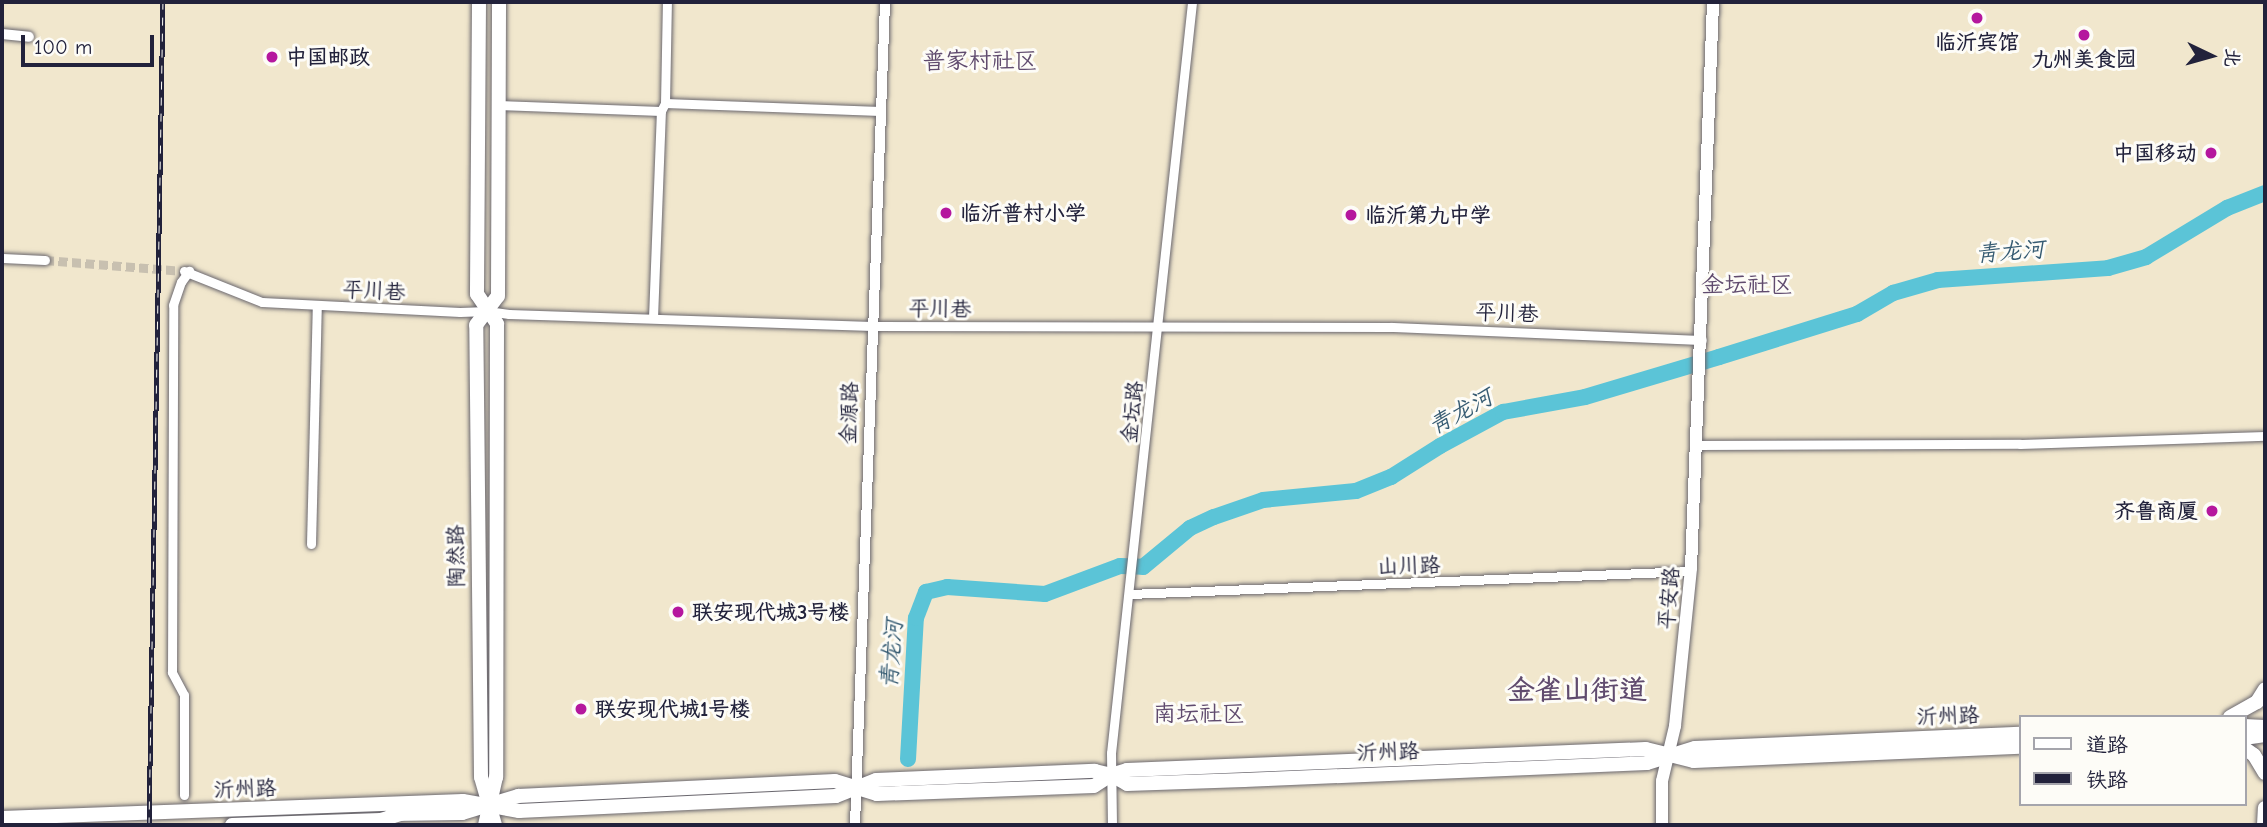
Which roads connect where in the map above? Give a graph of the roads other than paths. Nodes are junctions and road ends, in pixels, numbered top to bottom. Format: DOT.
graph roads {
  1 [pos="479,2"];
  2 [pos="499,2"];
  3 [pos="667,2"];
  4 [pos="885,2"];
  5 [pos="1192,2"];
  6 [pos="1713,2"];
  7 [pos="2,34"];
  8 [pos="29,37"];
  9 [pos="498,105"];
  10 [pos="663,107"];
  11 [pos="880,111"];
  12 [pos="2,258"];
  13 [pos="45,260"];
  14 [pos="317,305"];
  15 [pos="487,311"];
  16 [pos="653,318"];
  17 [pos="872,326"];
  18 [pos="1158,329"];
  19 [pos="1701,345"];
  20 [pos="2265,436"];
  21 [pos="1697,445"];
  22 [pos="311,544"];
  23 [pos="1691,572"];
  24 [pos="1129,594"];
  25 [pos="2265,689"];
  26 [pos="2234,715"];
  27 [pos="2246,726"];
  28 [pos="2265,727"];
  29 [pos="2018,734"];
  30 [pos="2265,735"];
  31 [pos="2246,738"];
  32 [pos="2018,747"];
  33 [pos="2246,749"];
  34 [pos="1668,755"];
  35 [pos="2265,773"];
  36 [pos="1111,775"];
  37 [pos="856,788"];
  38 [pos="184,794"];
  39 [pos="489,803"];
  40 [pos="2265,808"];
  41 [pos="403,809"];
  42 [pos="2,812"];
  43 [pos="2,818"];
  44 [pos="28,825"];
  45 [pos="232,825"];
  46 [pos="485,825"];
  47 [pos="495,825"];
  48 [pos="855,825"];
  49 [pos="1112,825"];
  50 [pos="1662,825"];
  51 [pos="2264,825"];
  1 -- 15 [label="main road, 陶然路"];
  2 -- 9 [label="main road, 陶然路"];
  3 -- 10 [label="street"];
  4 -- 11 [label="street, 金源路"];
  5 -- 18 [label="street, 金坛路"];
  6 -- 19 [label="main road"];
  7 -- 8 [label="street"];
  9 -- 10 [label="street"];
  9 -- 15 [label="main road, 陶然路"];
  10 -- 11 [label="street"];
  10 -- 16 [label="street"];
  11 -- 17 [label="street, 金源路"];
  12 -- 13 [label="street"];
  14 -- 15 [label="street, 平川巷"];
  14 -- 22 [label="street"];
  14 -- 38 [label="street, 平川巷"];
  15 -- 16 [label="street, 平川巷"];
  15 -- 39 [label="main road, 陶然路"];
  15 -- 39 [label="main road, 陶然路"];
  16 -- 17 [label="street, 平川巷"];
  17 -- 18 [label="street, 平川巷"];
  17 -- 37 [label="street, 金源路"];
  18 -- 19 [label="street, 平川巷"];
  18 -- 24 [label="street, 金坛路"];
  19 -- 21 [label="main road, 平安路"];
  20 -- 21 [label="street"];
  21 -- 23 [label="main road, 平安路"];
  23 -- 24 [label="street, 山川路"];
  23 -- 34 [label="main road, 平安路"];
  24 -- 36 [label="street, 金坛路"];
  25 -- 26 [label="main road"];
  27 -- 28 [label="main road"];
  29 -- 34 [label="main road, 沂州路"];
  30 -- 31 [label="main road"];
  32 -- 34 [label="main road, 沂州路"];
  33 -- 35 [label="main road"];
  34 -- 36 [label="main road, 沂州路"];
  34 -- 50 [label="main road, 平安路"];
  36 -- 37 [label="main road, 沂州路"];
  36 -- 49 [label="street, 金坛路"];
  37 -- 39 [label="main road, 沂州路"];
  37 -- 48 [label="street, 金源路"];
  39 -- 41 [label="main road, 沂州路"];
  39 -- 46 [label="main road, 陶然路"];
  39 -- 47 [label="main road, 陶然路"];
  40 -- 51 [label="main road"];
  41 -- 42 [label="main road"];
  41 -- 43 [label="main road, 沂州路"];
  41 -- 44 [label="main road, 沂州路"];
  41 -- 45 [label="main road"];
}
